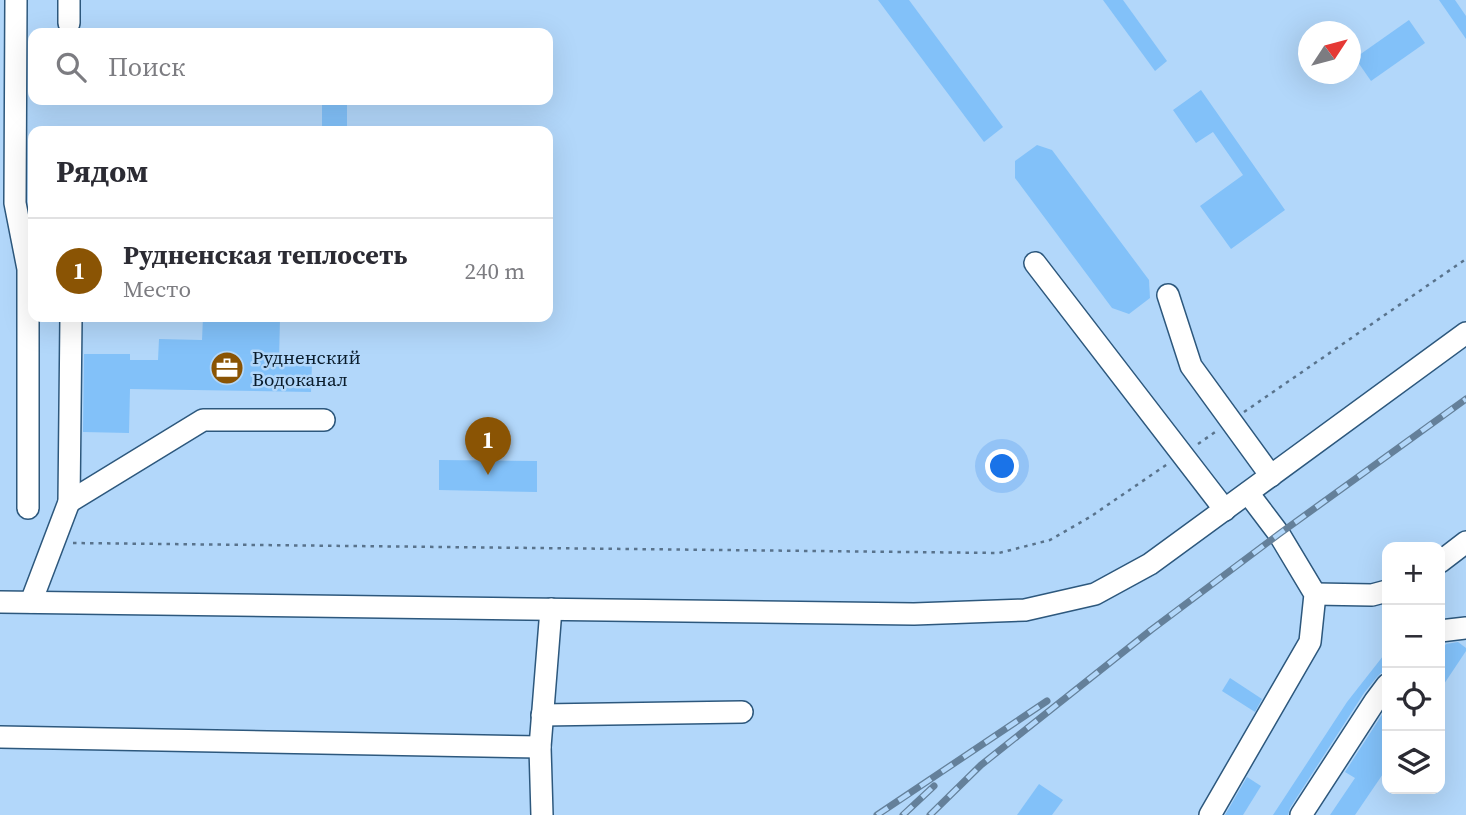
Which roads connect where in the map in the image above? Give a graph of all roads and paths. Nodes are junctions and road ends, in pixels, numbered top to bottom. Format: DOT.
graph roads {
  1 [pos="16,0"];
  2 [pos="69,0"];
  3 [pos="69,23"];
  4 [pos="7,204"];
  5 [pos="1466,259"];
  6 [pos="1035,263"];
  7 [pos="1168,295"];
  8 [pos="71,322"];
  9 [pos="1466,333"];
  10 [pos="324,420"];
  11 [pos="1231,421"];
  12 [pos="1182,454"];
  13 [pos="1271,477"];
  14 [pos="1248,493"];
  15 [pos="69,502"];
  16 [pos="28,508"];
  17 [pos="1225,510"];
  18 [pos="1466,542"];
  19 [pos="54,543"];
  20 [pos="1445,558"];
  21 [pos="1382,592"];
  22 [pos="1315,594"];
  23 [pos="0,602"];
  24 [pos="31,602"];
  25 [pos="551,609"];
  26 [pos="1466,628"];
  27 [pos="1445,630"];
  28 [pos="1382,692"];
  29 [pos="742,712"];
  30 [pos="542,715"];
  31 [pos="0,737"];
  32 [pos="540,747"];
  33 [pos="542,815"];
  34 [pos="1210,815"];
  35 [pos="1301,815"];
  1 -- 4 [label="street"];
  2 -- 3 [label="street"];
  4 -- 16 [label="street"];
  5 -- 11 [label="path"];
  6 -- 12 [label="street"];
  7 -- 11 [label="street"];
  8 -- 15 [label="street"];
  9 -- 13 [label="street"];
  10 -- 15 [label="street"];
  11 -- 12 [label="path"];
  11 -- 13 [label="street"];
  12 -- 17 [label="street"];
  12 -- 19 [label="path"];
  13 -- 14 [label="street"];
  14 -- 17 [label="street"];
  14 -- 22 [label="street"];
  15 -- 19 [label="street"];
  17 -- 25 [label="street"];
  18 -- 20 [label="street"];
  19 -- 24 [label="street"];
  21 -- 22 [label="street"];
  22 -- 34 [label="street"];
  23 -- 24 [label="street"];
  24 -- 25 [label="street"];
  25 -- 30 [label="street"];
  26 -- 27 [label="street"];
  28 -- 35 [label="street"];
  29 -- 30 [label="street"];
  30 -- 32 [label="street"];
  31 -- 32 [label="street"];
  32 -- 33 [label="street"];
}
